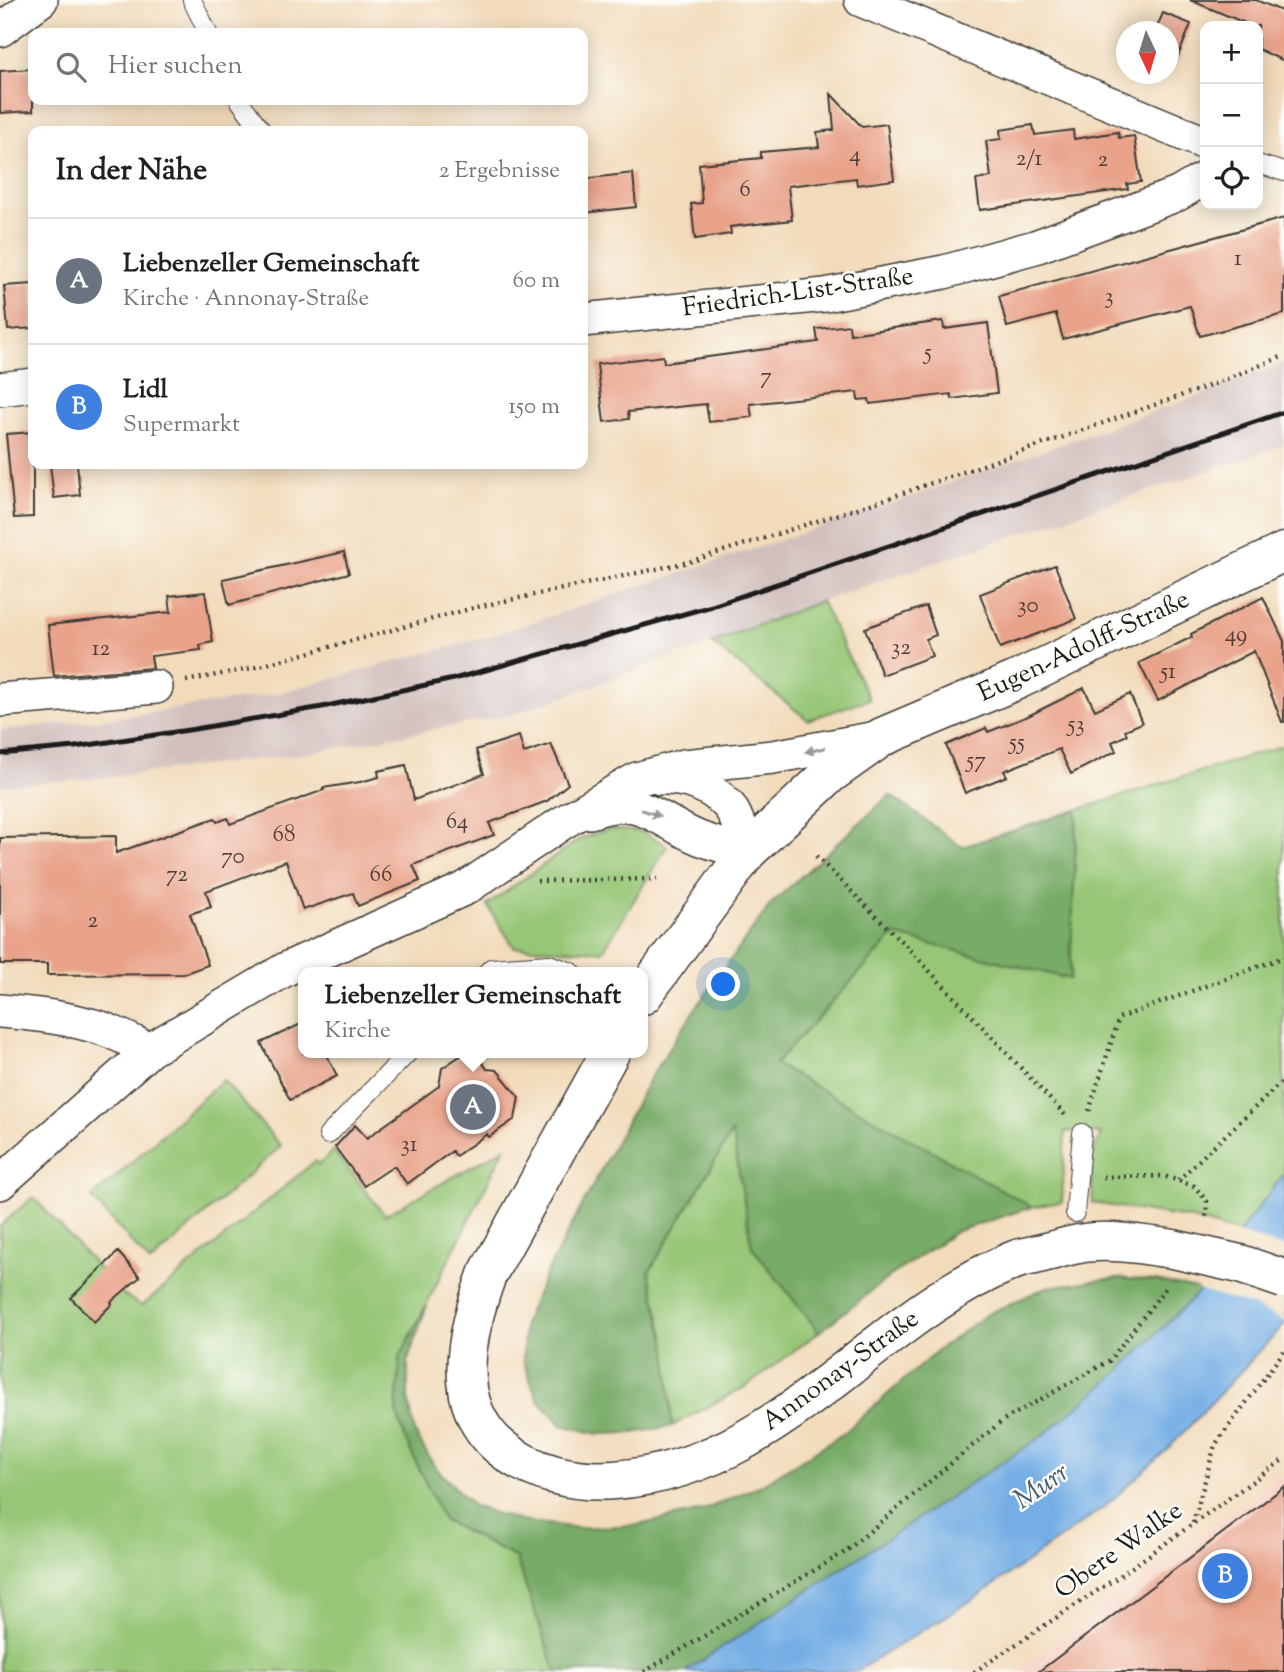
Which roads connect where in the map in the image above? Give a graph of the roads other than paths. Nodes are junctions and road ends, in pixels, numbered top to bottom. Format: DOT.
graph roads {
  1 [pos="41,0"];
  2 [pos="192,0"];
  3 [pos="861,0"];
  4 [pos="206,28"];
  5 [pos="0,30"];
  6 [pos="243,105"];
  7 [pos="258,126"];
  8 [pos="1200,141"];
  9 [pos="1263,166"];
  10 [pos="1284,173"];
  11 [pos="1200,181"];
  12 [pos="588,319"];
  13 [pos="28,385"];
  14 [pos="0,388"];
  15 [pos="1284,552"];
  16 [pos="156,687"];
  17 [pos="0,700"];
  18 [pos="882,737"];
  19 [pos="637,779"];
  20 [pos="562,823"];
  21 [pos="747,852"];
  22 [pos="506,967"];
  23 [pos="558,967"];
  24 [pos="648,988"];
  25 [pos="0,1011"];
  26 [pos="150,1050"];
  27 [pos="403,1058"];
  28 [pos="607,1058"];
  29 [pos="1082,1133"];
  30 [pos="328,1135"];
  31 [pos="0,1183"];
  32 [pos="1075,1213"];
  33 [pos="1284,1279"];
  1 -- 5 [label="street"];
  2 -- 4 [label="lane"];
  3 -- 8 [label="street"];
  6 -- 7 [label="lane"];
  9 -- 10 [label="lane"];
  11 -- 12 [label="street, Friedrich-List-Straße"];
  13 -- 14 [label="street"];
  15 -- 18 [label="street, Eugen-Adolff-Straße"];
  16 -- 17 [label="street"];
  18 -- 19 [label="street, Eugen-Adolff-Straße, one-way"];
  18 -- 21 [label="street, Eugen-Adolff-Straße"];
  19 -- 20 [label="street, Eugen-Adolff-Straße"];
  19 -- 21 [label="street, Eugen-Adolff-Straße"];
  20 -- 21 [label="street, Eugen-Adolff-Straße, one-way"];
  20 -- 26 [label="street, Eugen-Adolff-Straße"];
  21 -- 24 [label="street"];
  22 -- 23 [label="lane"];
  25 -- 26 [label="street"];
  26 -- 31 [label="street, Eugen-Adolff-Straße"];
  27 -- 30 [label="lane"];
  28 -- 33 [label="street, Annonay-Straße, bridge"];
  29 -- 32 [label="lane"];
}
